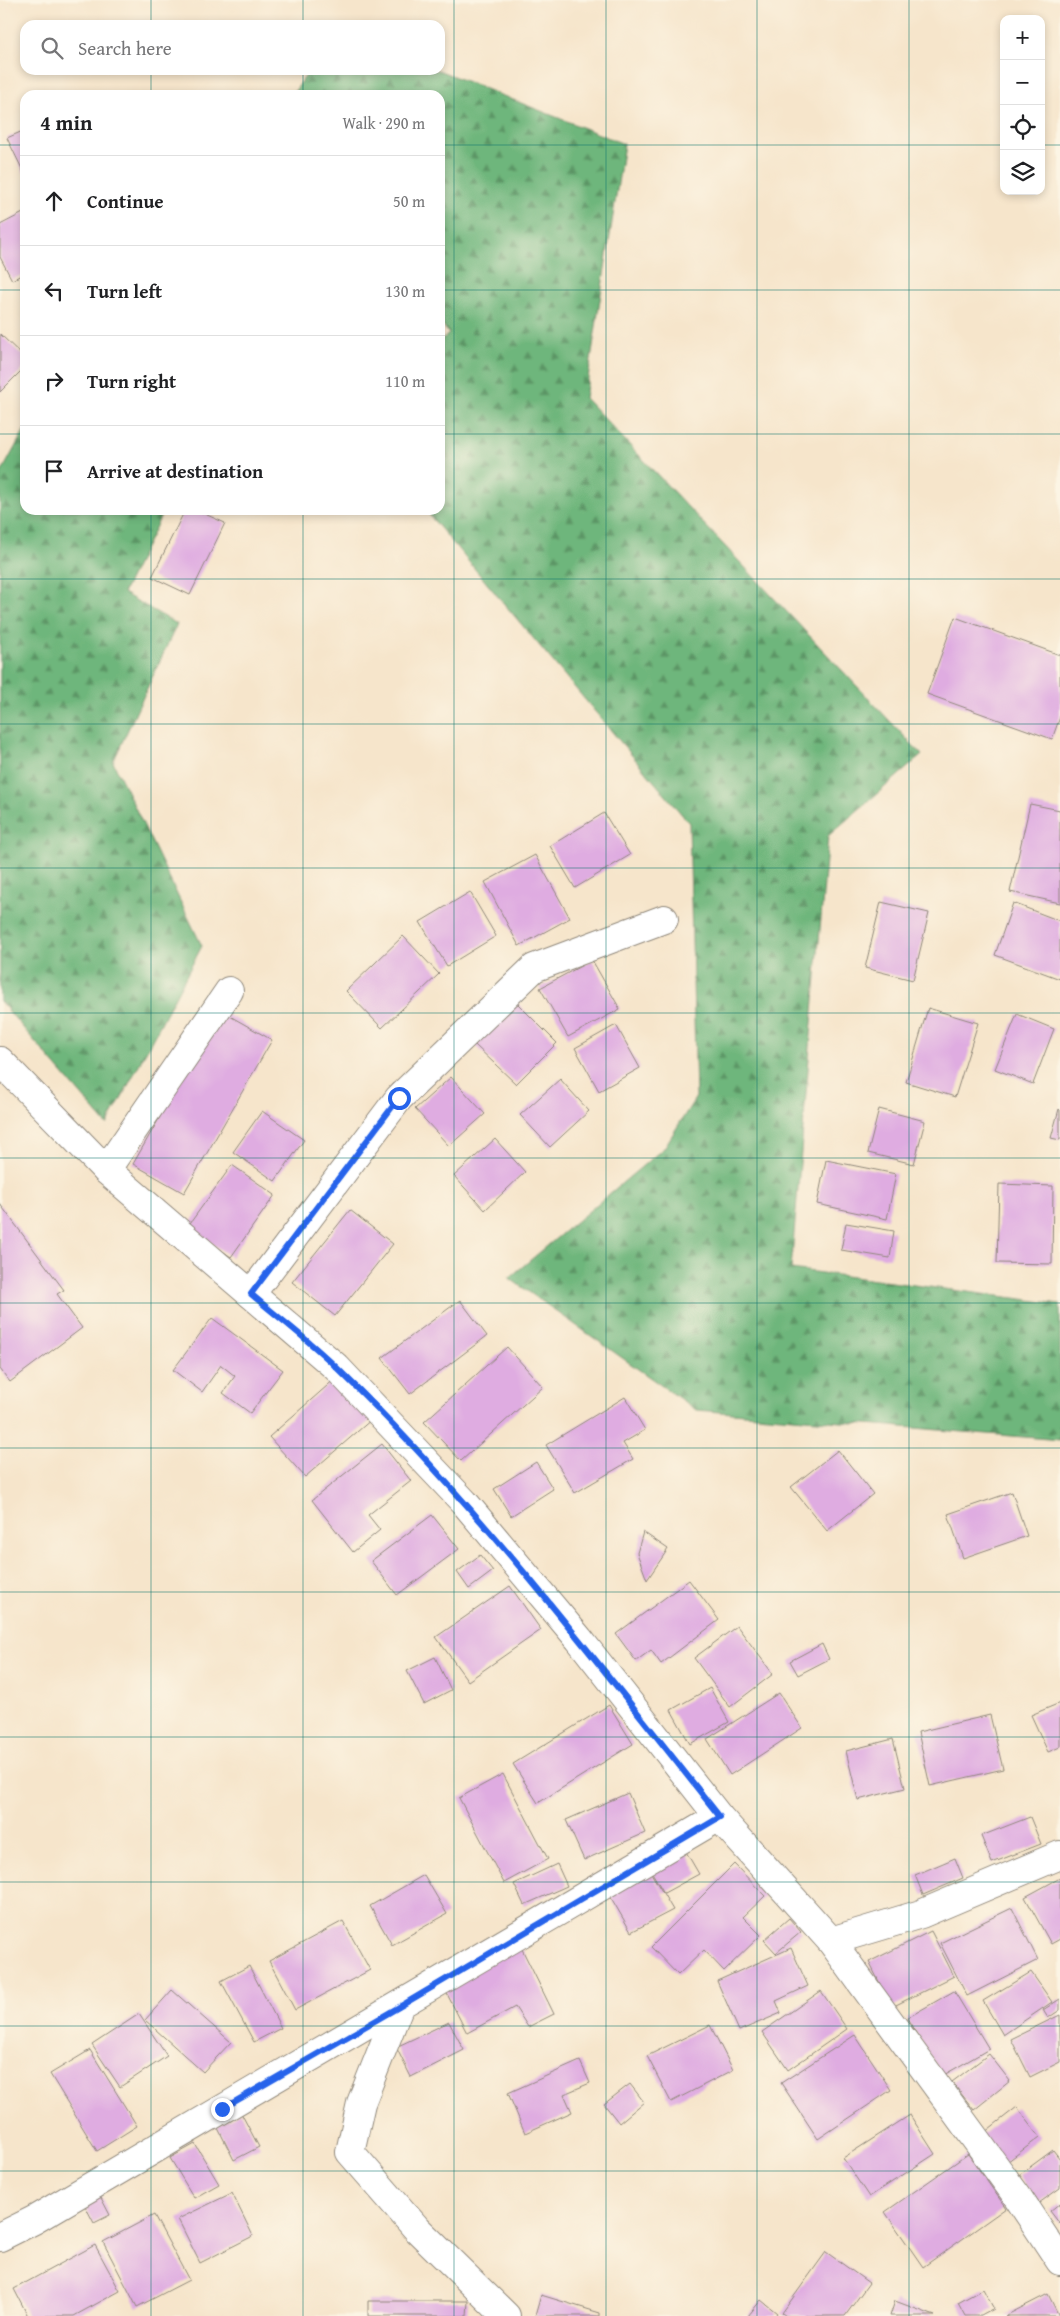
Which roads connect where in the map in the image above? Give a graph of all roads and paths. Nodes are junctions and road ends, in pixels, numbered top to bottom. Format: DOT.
graph roads {
  1 [pos="664,919"];
  2 [pos="228,991"];
  3 [pos="0,1061"];
  4 [pos="106,1170"];
  5 [pos="251,1294"];
  6 [pos="720,1817"];
  7 [pos="1060,1855"];
  8 [pos="831,1941"];
  9 [pos="399,2007"];
  10 [pos="0,2237"];
  11 [pos="1060,2261"];
  12 [pos="506,2316"];
  1 -- 5 [label="street"];
  2 -- 4 [label="street"];
  3 -- 4 [label="street"];
  4 -- 5 [label="street"];
  5 -- 6 [label="street"];
  6 -- 8 [label="street"];
  6 -- 9 [label="street"];
  7 -- 8 [label="street"];
  8 -- 11 [label="street"];
  9 -- 10 [label="street"];
  9 -- 12 [label="street"];
}
